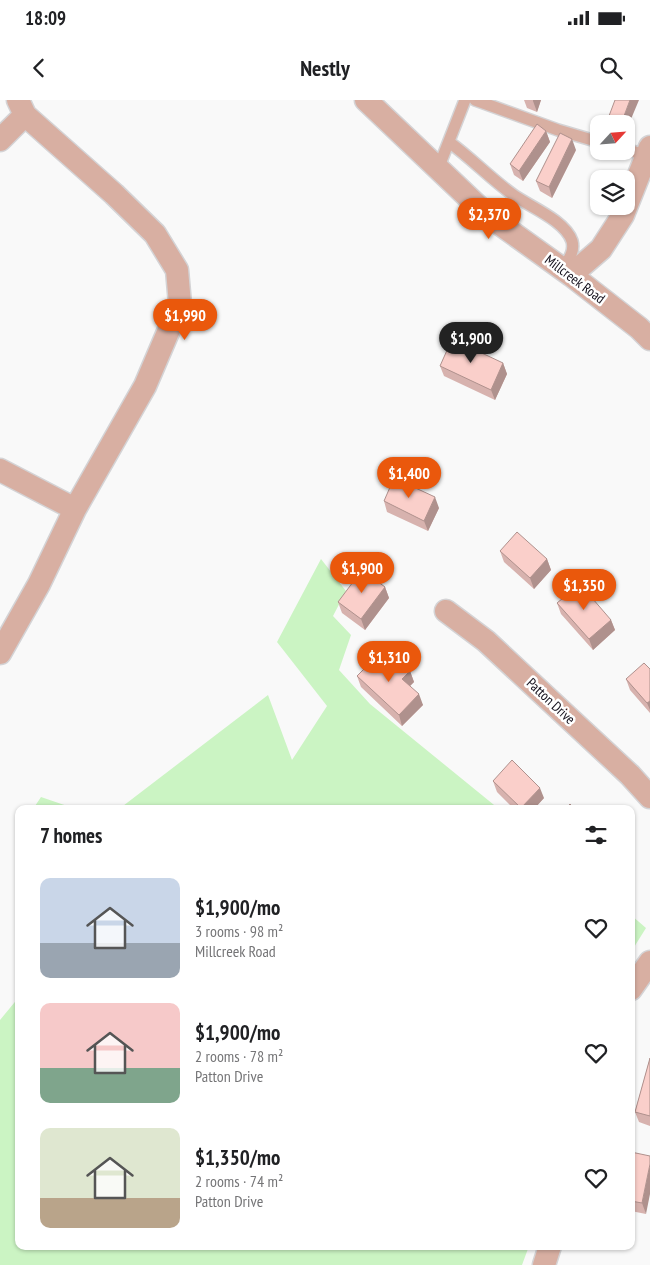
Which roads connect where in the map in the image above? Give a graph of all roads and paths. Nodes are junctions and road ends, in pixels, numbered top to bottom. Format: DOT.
graph roads {
  1 [pos="366,100"];
  2 [pos="466,100"];
  3 [pos="475,100"];
  4 [pos="21,107"];
  5 [pos="590,139"];
  6 [pos="0,140"];
  7 [pos="449,142"];
  8 [pos="643,152"];
  9 [pos="438,169"];
  10 [pos="567,272"];
  11 [pos="650,339"];
  12 [pos="0,470"];
  13 [pos="75,509"];
  14 [pos="446,610"];
  15 [pos="0,653"];
  16 [pos="650,797"];
  17 [pos="650,962"];
  18 [pos="635,983"];
  19 [pos="549,1250"];
  20 [pos="544,1265"];
  1 -- 9 [label="street, Millcreek Road"];
  2 -- 7 [label="lane"];
  3 -- 5 [label="lane"];
  4 -- 6 [label="street"];
  4 -- 13 [label="street"];
  7 -- 9 [label="lane"];
  7 -- 10 [label="lane"];
  8 -- 10 [label="street"];
  9 -- 10 [label="street, Millcreek Road"];
  10 -- 11 [label="street, Millcreek Road"];
  12 -- 13 [label="street"];
  13 -- 15 [label="street"];
  14 -- 16 [label="street, Patton Drive"];
  17 -- 18 [label="street"];
  19 -- 20 [label="street"];
}
